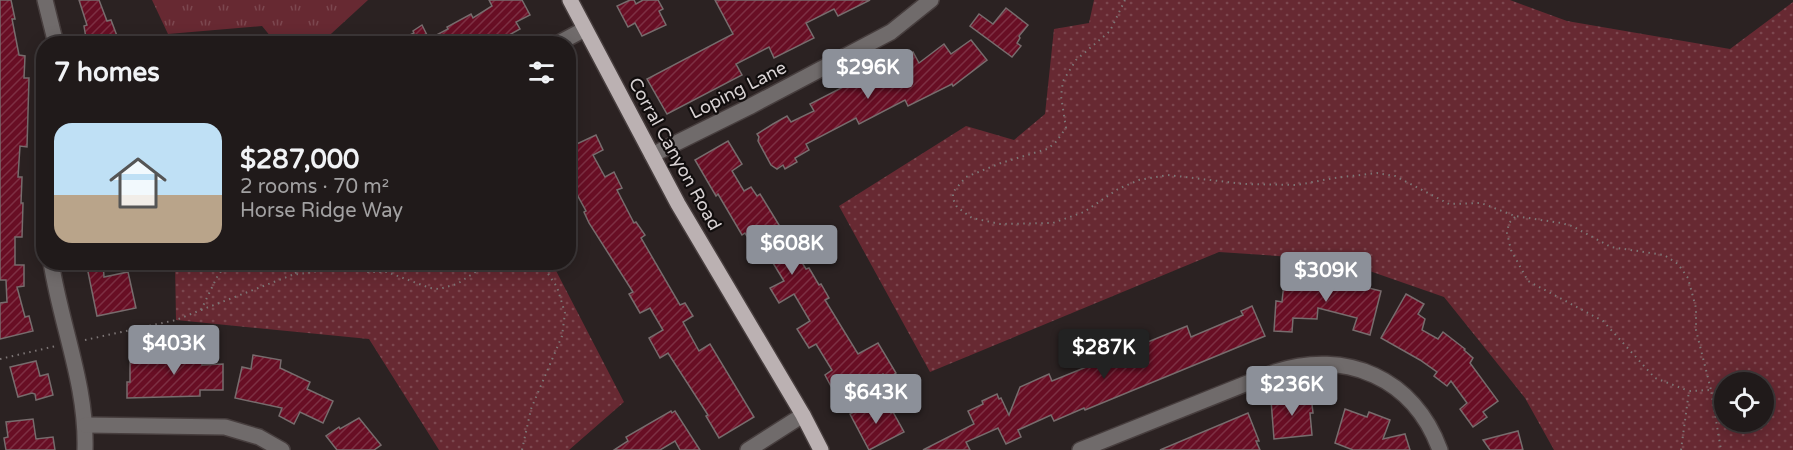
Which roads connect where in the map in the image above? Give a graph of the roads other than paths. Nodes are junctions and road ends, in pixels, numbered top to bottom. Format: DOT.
graph roads {
  1 [pos="45,0"];
  2 [pos="570,0"];
  3 [pos="931,0"];
  4 [pos="585,29"];
  5 [pos="54,36"];
  6 [pos="572,36"];
  7 [pos="652,155"];
  8 [pos="52,270"];
  9 [pos="803,416"];
  10 [pos="86,425"];
  11 [pos="85,450"];
  12 [pos="282,450"];
  13 [pos="748,450"];
  14 [pos="821,450"];
  15 [pos="1080,450"];
  16 [pos="1440,450"];
  1 -- 5 [label="street"];
  2 -- 4 [label="main road, Corral Canyon Road"];
  3 -- 7 [label="street, Loping Lane"];
  4 -- 6 [label="street"];
  4 -- 7 [label="main road, Corral Canyon Road"];
  7 -- 9 [label="main road, Corral Canyon Road"];
  8 -- 10 [label="street"];
  9 -- 13 [label="street"];
  9 -- 14 [label="main road, Corral Canyon Road"];
  10 -- 11 [label="street"];
  10 -- 12 [label="street"];
  15 -- 16 [label="street"];
}
